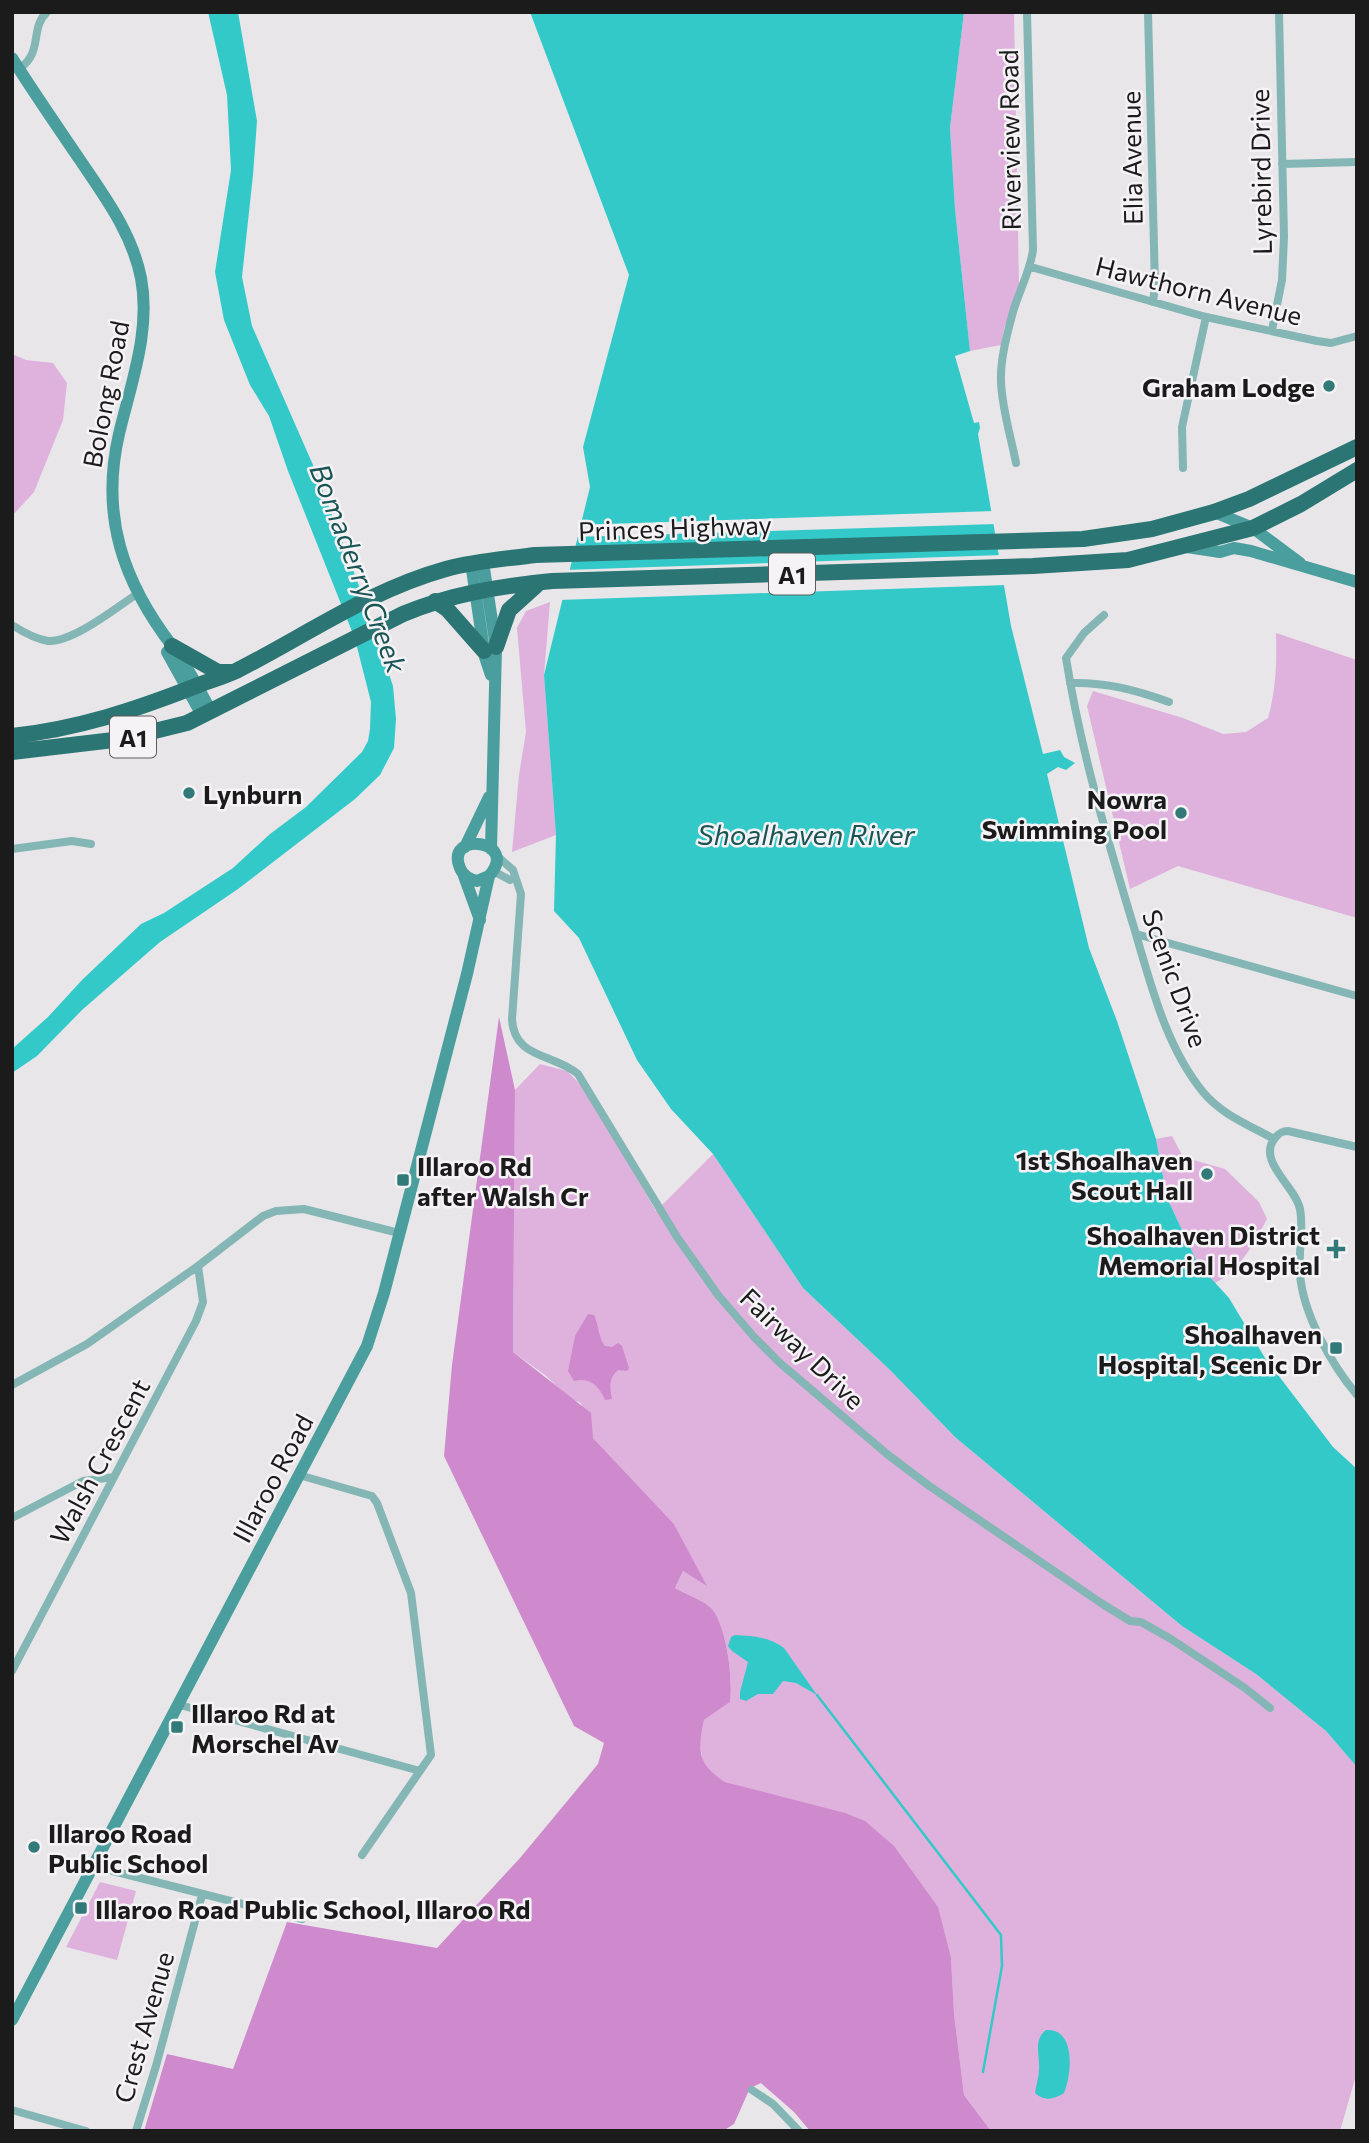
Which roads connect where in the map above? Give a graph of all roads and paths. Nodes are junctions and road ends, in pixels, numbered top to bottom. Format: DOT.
graph roads {
  1 [pos="47,12"];
  2 [pos="1027,12"];
  3 [pos="1148,12"];
  4 [pos="1279,12"];
  5 [pos="16,64"];
  6 [pos="1357,162"];
  7 [pos="1282,164"];
  8 [pos="1031,267"];
  9 [pos="1153,302"];
  10 [pos="1206,317"];
  11 [pos="1272,330"];
  12 [pos="1357,336"];
  13 [pos="1357,447"];
  14 [pos="1016,463"];
  15 [pos="1183,468"];
  16 [pos="1357,470"];
  17 [pos="1213,512"];
  18 [pos="1253,528"];
  19 [pos="1183,547"];
  20 [pos="477,562"];
  21 [pos="1306,567"];
  22 [pos="545,582"];
  23 [pos="1357,582"];
  24 [pos="481,590"];
  25 [pos="137,594"];
  26 [pos="435,601"];
  27 [pos="1104,615"];
  28 [pos="12,625"];
  29 [pos="168,642"];
  30 [pos="490,649"];
  31 [pos="234,672"];
  32 [pos="1070,683"];
  33 [pos="192,688"];
  34 [pos="1169,702"];
  35 [pos="207,713"];
  36 [pos="12,736"];
  37 [pos="12,752"];
  38 [pos="491,794"];
  39 [pos="91,844"];
  40 [pos="464,848"];
  41 [pos="12,849"];
  42 [pos="493,851"];
  43 [pos="491,874"];
  44 [pos="464,876"];
  45 [pos="516,877"];
  46 [pos="480,920"];
  47 [pos="1136,934"];
  48 [pos="1357,996"];
  49 [pos="1274,1139"];
  50 [pos="1357,1147"];
  51 [pos="399,1233"];
  52 [pos="198,1266"];
  53 [pos="12,1385"];
  54 [pos="1357,1395"];
  55 [pos="299,1475"];
  56 [pos="114,1477"];
  57 [pos="12,1518"];
  58 [pos="12,1671"];
  59 [pos="180,1705"];
  60 [pos="1270,1708"];
  61 [pos="420,1771"];
  62 [pos="362,1854"];
  63 [pos="93,1866"];
  64 [pos="202,1895"];
  65 [pos="302,1919"];
  66 [pos="12,2020"];
  67 [pos="752,2090"];
  68 [pos="12,2110"];
  69 [pos="86,2131"];
  70 [pos="136,2131"];
  71 [pos="799,2131"];
  1 -- 5 [label="street"];
  2 -- 8 [label="street, Riverview Road"];
  3 -- 9 [label="street, Elia Avenue"];
  4 -- 7 [label="street, Lyrebird Drive"];
  5 -- 25 [label="main road, Bolong Road"];
  6 -- 7 [label="street"];
  7 -- 11 [label="street, Lyrebird Drive"];
  8 -- 9 [label="street, Hawthorn Avenue"];
  8 -- 14 [label="street"];
  9 -- 10 [label="street, Hawthorn Avenue"];
  10 -- 11 [label="street, Hawthorn Avenue"];
  10 -- 15 [label="street"];
  11 -- 12 [label="street, Hawthorn Avenue"];
  13 -- 17 [label="highway, Princes Highway / A1"];
  16 -- 18 [label="highway, Princes Highway / A1"];
  17 -- 18 [label="main road"];
  17 -- 20 [label="highway, Princes Highway / A1"];
  18 -- 19 [label="highway, Princes Highway / A1"];
  18 -- 21 [label="main road"];
  19 -- 21 [label="main road"];
  19 -- 22 [label="highway, Princes Highway / A1"];
  20 -- 24 [label="main road, Illaroo Road"];
  20 -- 31 [label="highway, Princes Highway / A1"];
  21 -- 23 [label="main road"];
  22 -- 24 [label="highway, Princes Highway / A1"];
  22 -- 30 [label="highway"];
  24 -- 26 [label="highway, Princes Highway / A1"];
  24 -- 30 [label="main road, Illaroo Road"];
  25 -- 28 [label="street"];
  25 -- 29 [label="main road, Bolong Road"];
  26 -- 30 [label="highway"];
  26 -- 35 [label="highway, Princes Highway / A1"];
  27 -- 32 [label="street, Scenic Drive"];
  29 -- 31 [label="highway"];
  29 -- 33 [label="main road, Bolong Road"];
  30 -- 38 [label="main road, Illaroo Road"];
  31 -- 33 [label="highway, Princes Highway / A1"];
  32 -- 34 [label="street"];
  32 -- 47 [label="street, Scenic Drive"];
  33 -- 35 [label="main road, Bolong Road"];
  33 -- 36 [label="highway, Princes Highway / A1"];
  35 -- 37 [label="highway, Princes Highway / A1"];
  38 -- 40 [label="main road, Illaroo Road"];
  38 -- 42 [label="main road, Illaroo Road"];
  39 -- 41 [label="street"];
  40 -- 42 [label="main road"];
  40 -- 44 [label="main road, Illaroo Road"];
  42 -- 43 [label="main road, Illaroo Road"];
  42 -- 45 [label="street"];
  43 -- 44 [label="main road"];
  43 -- 45 [label="street"];
  43 -- 46 [label="main road, Illaroo Road"];
  44 -- 46 [label="main road, Illaroo Road"];
  45 -- 60 [label="street, Fairway Drive"];
  46 -- 51 [label="main road, Illaroo Road"];
  47 -- 48 [label="street"];
  47 -- 49 [label="street, Scenic Drive"];
  49 -- 50 [label="street"];
  49 -- 54 [label="street"];
  51 -- 52 [label="street"];
  51 -- 55 [label="main road, Illaroo Road"];
  52 -- 53 [label="street"];
  52 -- 56 [label="street, Walsh Crescent"];
  55 -- 59 [label="main road, Illaroo Road"];
  55 -- 61 [label="street"];
  56 -- 57 [label="street"];
  56 -- 58 [label="street, Walsh Crescent"];
  59 -- 61 [label="street"];
  59 -- 63 [label="main road, Illaroo Road"];
  61 -- 62 [label="street"];
  63 -- 64 [label="street"];
  63 -- 66 [label="main road, Illaroo Road"];
  64 -- 65 [label="street"];
  64 -- 70 [label="street, Crest Avenue"];
  67 -- 71 [label="street"];
  68 -- 69 [label="street"];
}
